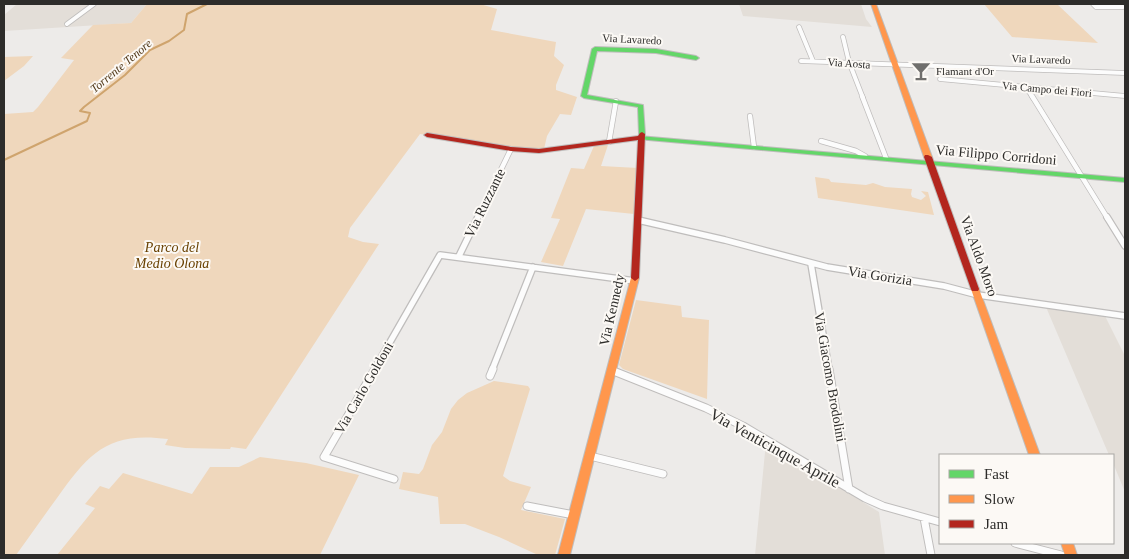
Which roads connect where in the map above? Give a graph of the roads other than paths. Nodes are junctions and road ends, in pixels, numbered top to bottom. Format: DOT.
graph roads {
  1 [pos="94,4"];
  2 [pos="872,4"];
  3 [pos="1093,4"];
  4 [pos="1123,7"];
  5 [pos="66,24"];
  6 [pos="798,26"];
  7 [pos="843,37"];
  8 [pos="696,58"];
  9 [pos="801,61"];
  10 [pos="813,61"];
  11 [pos="849,62"];
  12 [pos="896,66"];
  13 [pos="1125,73"];
  14 [pos="940,79"];
  15 [pos="1026,87"];
  16 [pos="1125,96"];
  17 [pos="616,101"];
  18 [pos="750,116"];
  19 [pos="427,136"];
  20 [pos="642,138"];
  21 [pos="821,141"];
  22 [pos="609,142"];
  23 [pos="754,147"];
  24 [pos="511,149"];
  25 [pos="864,156"];
  26 [pos="886,158"];
  27 [pos="931,162"];
  28 [pos="1082,177"];
  29 [pos="1125,180"];
  30 [pos="638,220"];
  31 [pos="1125,246"];
  32 [pos="459,256"];
  33 [pos="811,264"];
  34 [pos="533,267"];
  35 [pos="634,281"];
  36 [pos="978,295"];
  37 [pos="1125,316"];
  38 [pos="612,370"];
  39 [pos="490,376"];
  40 [pos="1035,454"];
  41 [pos="590,456"];
  42 [pos="663,474"];
  43 [pos="394,479"];
  44 [pos="849,489"];
  45 [pos="527,506"];
  46 [pos="574,515"];
  47 [pos="924,518"];
  48 [pos="939,522"];
  49 [pos="1019,544"];
  50 [pos="564,555"];
  51 [pos="931,555"];
  52 [pos="1061,555"];
  1 -- 5 [label="street"];
  2 -- 12 [label="street, Via Aldo Moro"];
  3 -- 4 [label="street"];
  6 -- 10 [label="street"];
  7 -- 11 [label="street"];
  8 -- 17 [label="street, Via Lavaredo"];
  9 -- 10 [label="street, Via Aosta"];
  10 -- 11 [label="street, Via Aosta"];
  11 -- 12 [label="street, Via Aosta"];
  11 -- 26 [label="street"];
  12 -- 13 [label="street, Via Lavaredo"];
  12 -- 27 [label="street, Via Aldo Moro"];
  14 -- 15 [label="street, Via Campo dei Fiori"];
  15 -- 16 [label="street, Via Campo dei Fiori"];
  15 -- 28 [label="street"];
  17 -- 20 [label="street, Via Kennedy"];
  17 -- 22 [label="street"];
  18 -- 23 [label="street"];
  19 -- 24 [label="street, Via Filippo Corridoni"];
  20 -- 22 [label="street, Via Filippo Corridoni"];
  20 -- 23 [label="street, Via Filippo Corridoni"];
  20 -- 30 [label="street, Via Kennedy"];
  21 -- 25 [label="street, Via Filippo Corridoni"];
  22 -- 24 [label="street, Via Filippo Corridoni"];
  23 -- 25 [label="street, Via Filippo Corridoni"];
  24 -- 32 [label="street, Via Ruzzante"];
  25 -- 26 [label="street, Via Filippo Corridoni"];
  26 -- 27 [label="street, Via Filippo Corridoni"];
  27 -- 28 [label="street, Via Filippo Corridoni"];
  27 -- 36 [label="street, Via Aldo Moro"];
  28 -- 29 [label="street, Via Filippo Corridoni"];
  28 -- 31 [label="street"];
  30 -- 33 [label="street, Via Gorizia"];
  30 -- 35 [label="street, Via Kennedy"];
  32 -- 34 [label="street"];
  32 -- 43 [label="street, Via Carlo Goldoni"];
  33 -- 36 [label="street, Via Gorizia"];
  33 -- 44 [label="street, Via Giacomo Brodolini"];
  34 -- 35 [label="street"];
  34 -- 39 [label="street"];
  35 -- 38 [label="street, Via Kennedy"];
  36 -- 37 [label="street, Via Gorizia"];
  36 -- 40 [label="street, Via Aldo Moro"];
  38 -- 41 [label="street, Via Kennedy"];
  38 -- 44 [label="street, Via Venticinque Aprile"];
  41 -- 42 [label="street"];
  41 -- 46 [label="street, Via Kennedy"];
  44 -- 47 [label="street, Via Venticinque Aprile"];
  45 -- 46 [label="street"];
  46 -- 50 [label="street, Via Kennedy"];
  47 -- 48 [label="street, Via Venticinque Aprile"];
  47 -- 51 [label="street"];
  49 -- 52 [label="street"];
}
